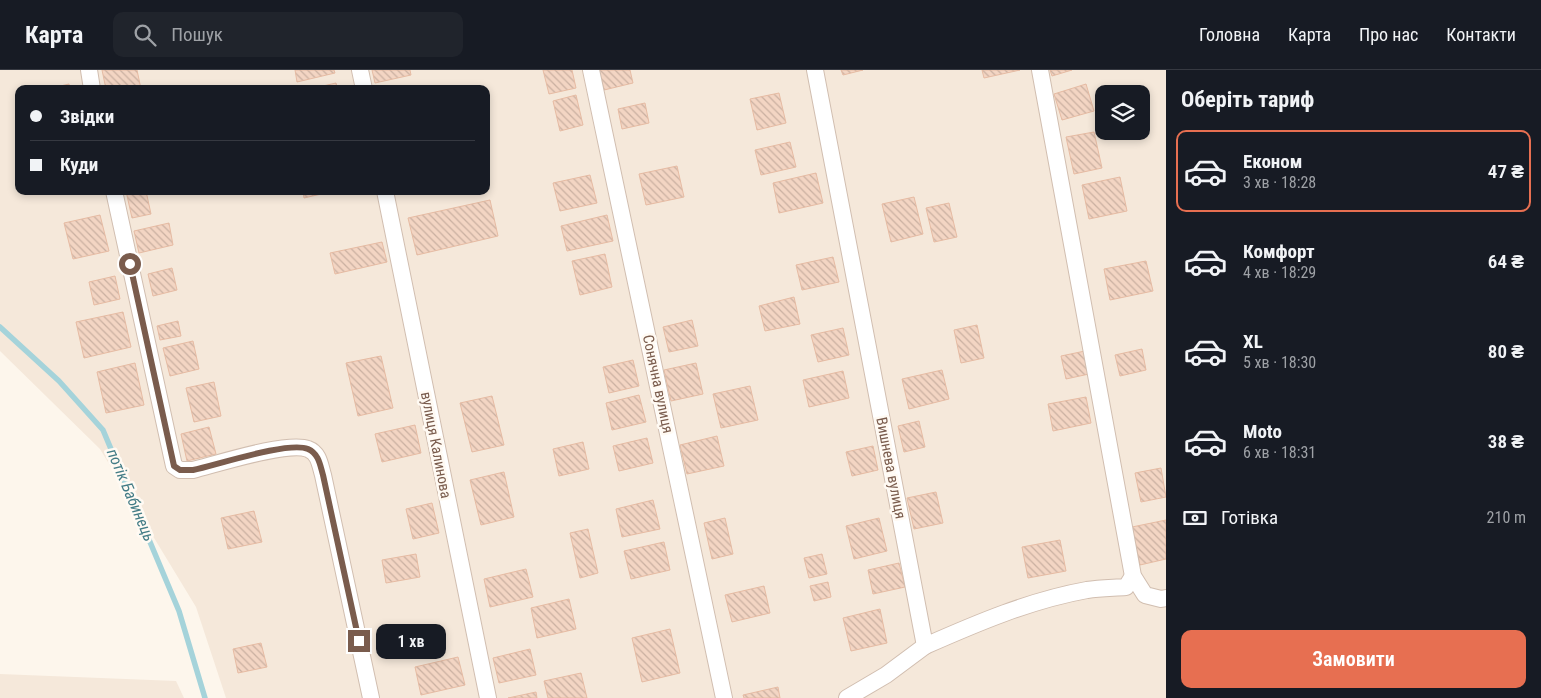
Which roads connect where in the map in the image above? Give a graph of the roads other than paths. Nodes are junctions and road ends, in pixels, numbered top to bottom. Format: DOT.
graph roads {
  1 [pos="89,70"];
  2 [pos="360,70"];
  3 [pos="591,70"];
  4 [pos="815,70"];
  5 [pos="1040,70"];
  6 [pos="91,85"];
  7 [pos="363,85"];
  8 [pos="115,195"];
  9 [pos="386,195"];
  10 [pos="1134,576"];
  11 [pos="1166,598"];
  12 [pos="925,646"];
  13 [pos="371,698"];
  14 [pos="488,698"];
  15 [pos="724,698"];
  16 [pos="847,698"];
  1 -- 6 [label="street"];
  2 -- 7 [label="street"];
  3 -- 15 [label="street, Сонячна вулиця"];
  4 -- 12 [label="street, Вишнева вулиця"];
  5 -- 10 [label="street"];
  8 -- 13 [label="street"];
  9 -- 14 [label="street, вулиця Калинова"];
  10 -- 11 [label="street"];
  10 -- 12 [label="street"];
  12 -- 16 [label="street"];
}
